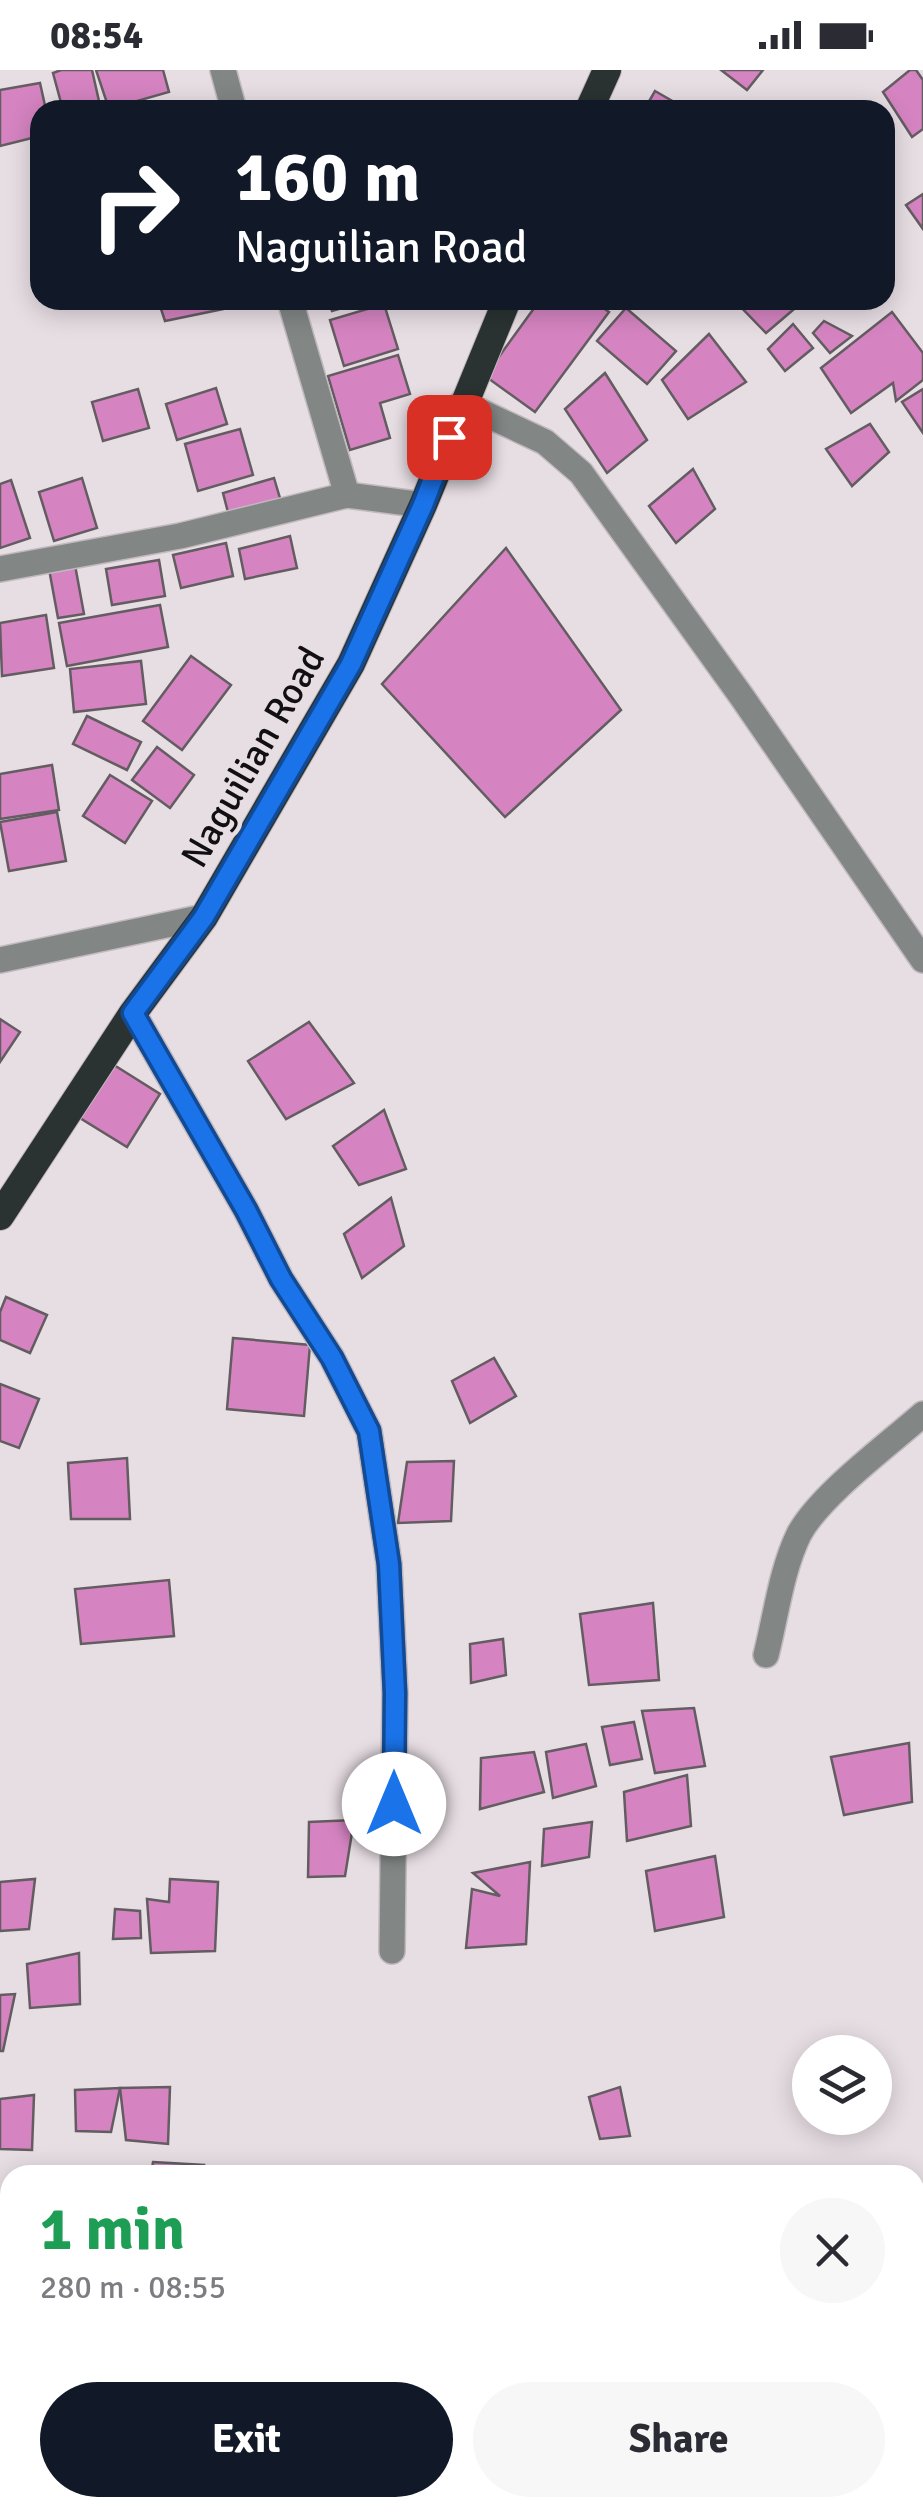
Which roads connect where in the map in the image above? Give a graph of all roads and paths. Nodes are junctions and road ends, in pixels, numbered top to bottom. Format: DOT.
graph roads {
  1 [pos="223,70"];
  2 [pos="606,70"];
  3 [pos="231,100"];
  4 [pos="593,100"];
  5 [pos="293,310"];
  6 [pos="503,310"];
  7 [pos="462,403"];
  8 [pos="348,495"];
  9 [pos="423,505"];
  10 [pos="0,569"];
  11 [pos="204,917"];
  12 [pos="0,960"];
  13 [pos="923,960"];
  14 [pos="133,1013"];
  15 [pos="0,1216"];
  16 [pos="923,1414"];
  17 [pos="766,1656"];
  18 [pos="392,1950"];
  1 -- 3 [label="street"];
  2 -- 4 [label="highway"];
  5 -- 8 [label="street"];
  6 -- 7 [label="highway, Naguilian Road"];
  7 -- 9 [label="highway, Naguilian Road"];
  7 -- 13 [label="street"];
  8 -- 9 [label="street"];
  8 -- 10 [label="street"];
  9 -- 11 [label="highway, Naguilian Road"];
  11 -- 12 [label="street"];
  11 -- 14 [label="highway, Naguilian Road"];
  14 -- 15 [label="highway, Naguilian Road"];
  14 -- 18 [label="street"];
  16 -- 17 [label="street"];
}
